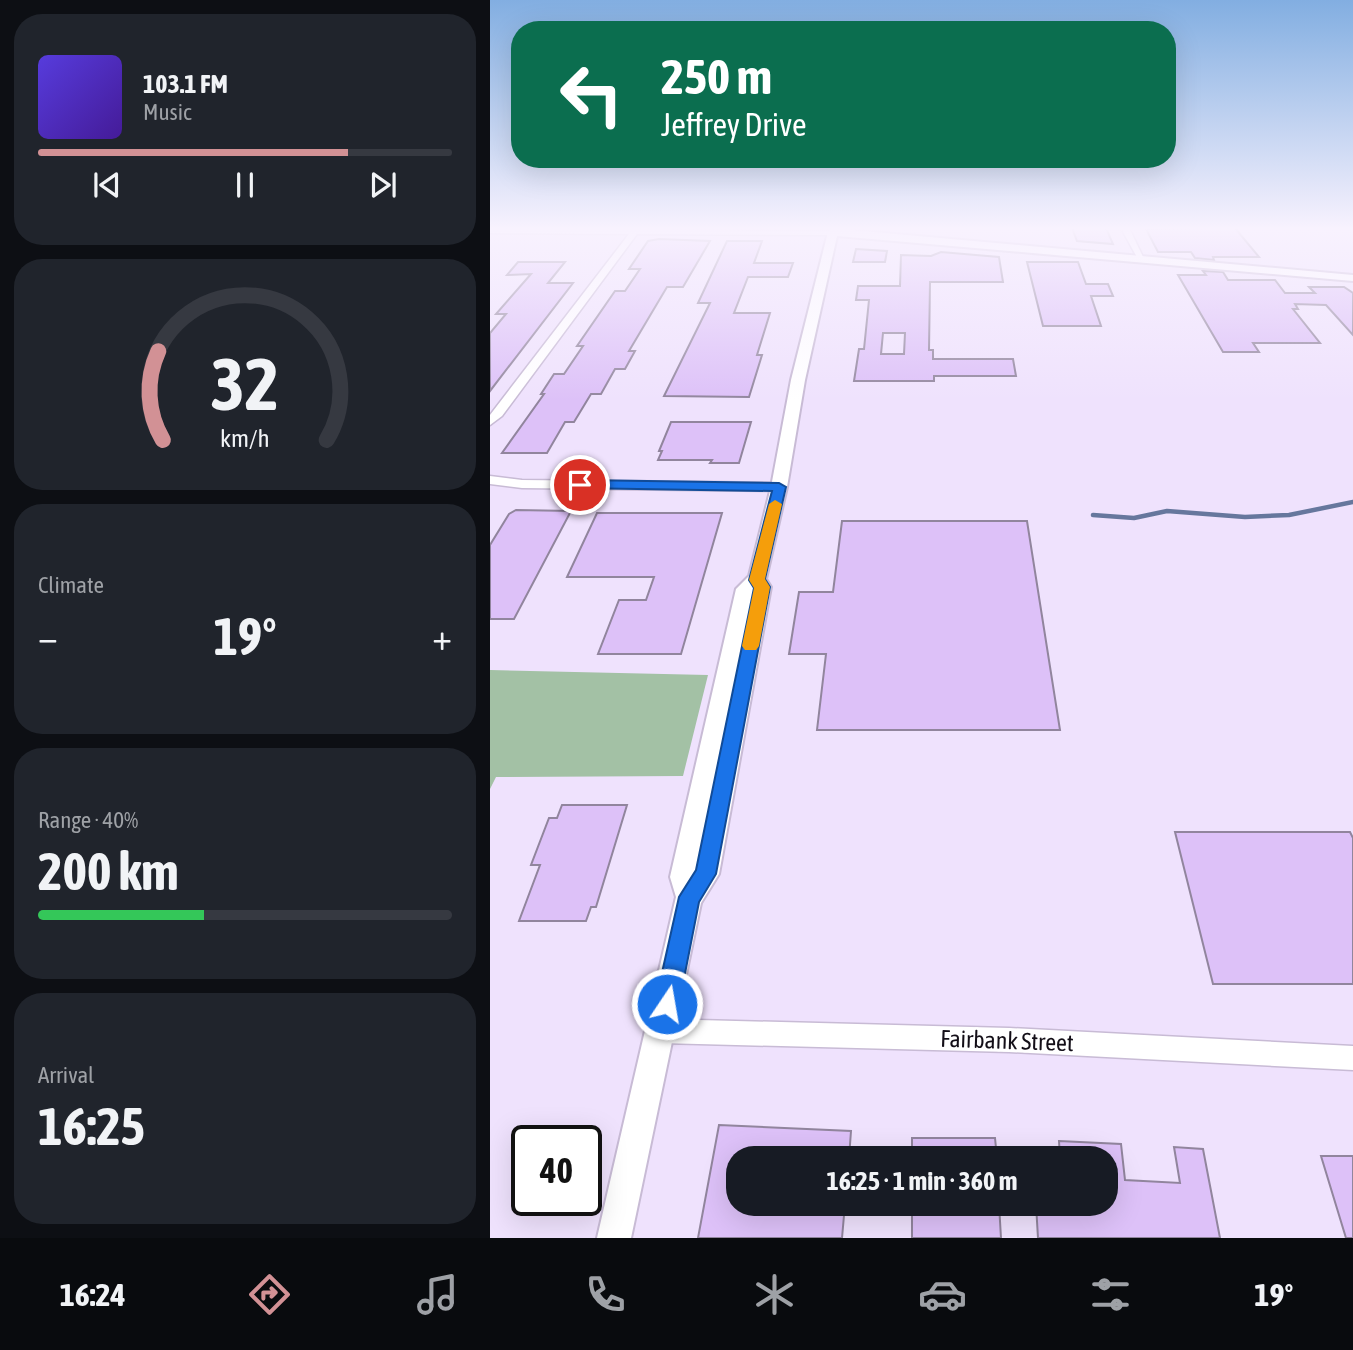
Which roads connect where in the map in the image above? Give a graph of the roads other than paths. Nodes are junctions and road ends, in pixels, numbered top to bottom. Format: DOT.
graph roads {
  1 [pos="595,286"];
  2 [pos="820,286"];
  3 [pos="490,421"];
  4 [pos="490,480"];
  5 [pos="779,487"];
  6 [pos="661,1031"];
  7 [pos="1353,1058"];
  8 [pos="614,1238"];
  1 -- 3 [label="street"];
  2 -- 5 [label="street"];
  4 -- 5 [label="street"];
  5 -- 6 [label="street"];
  6 -- 7 [label="street, Fairbank Street"];
  6 -- 8 [label="street"];
}
